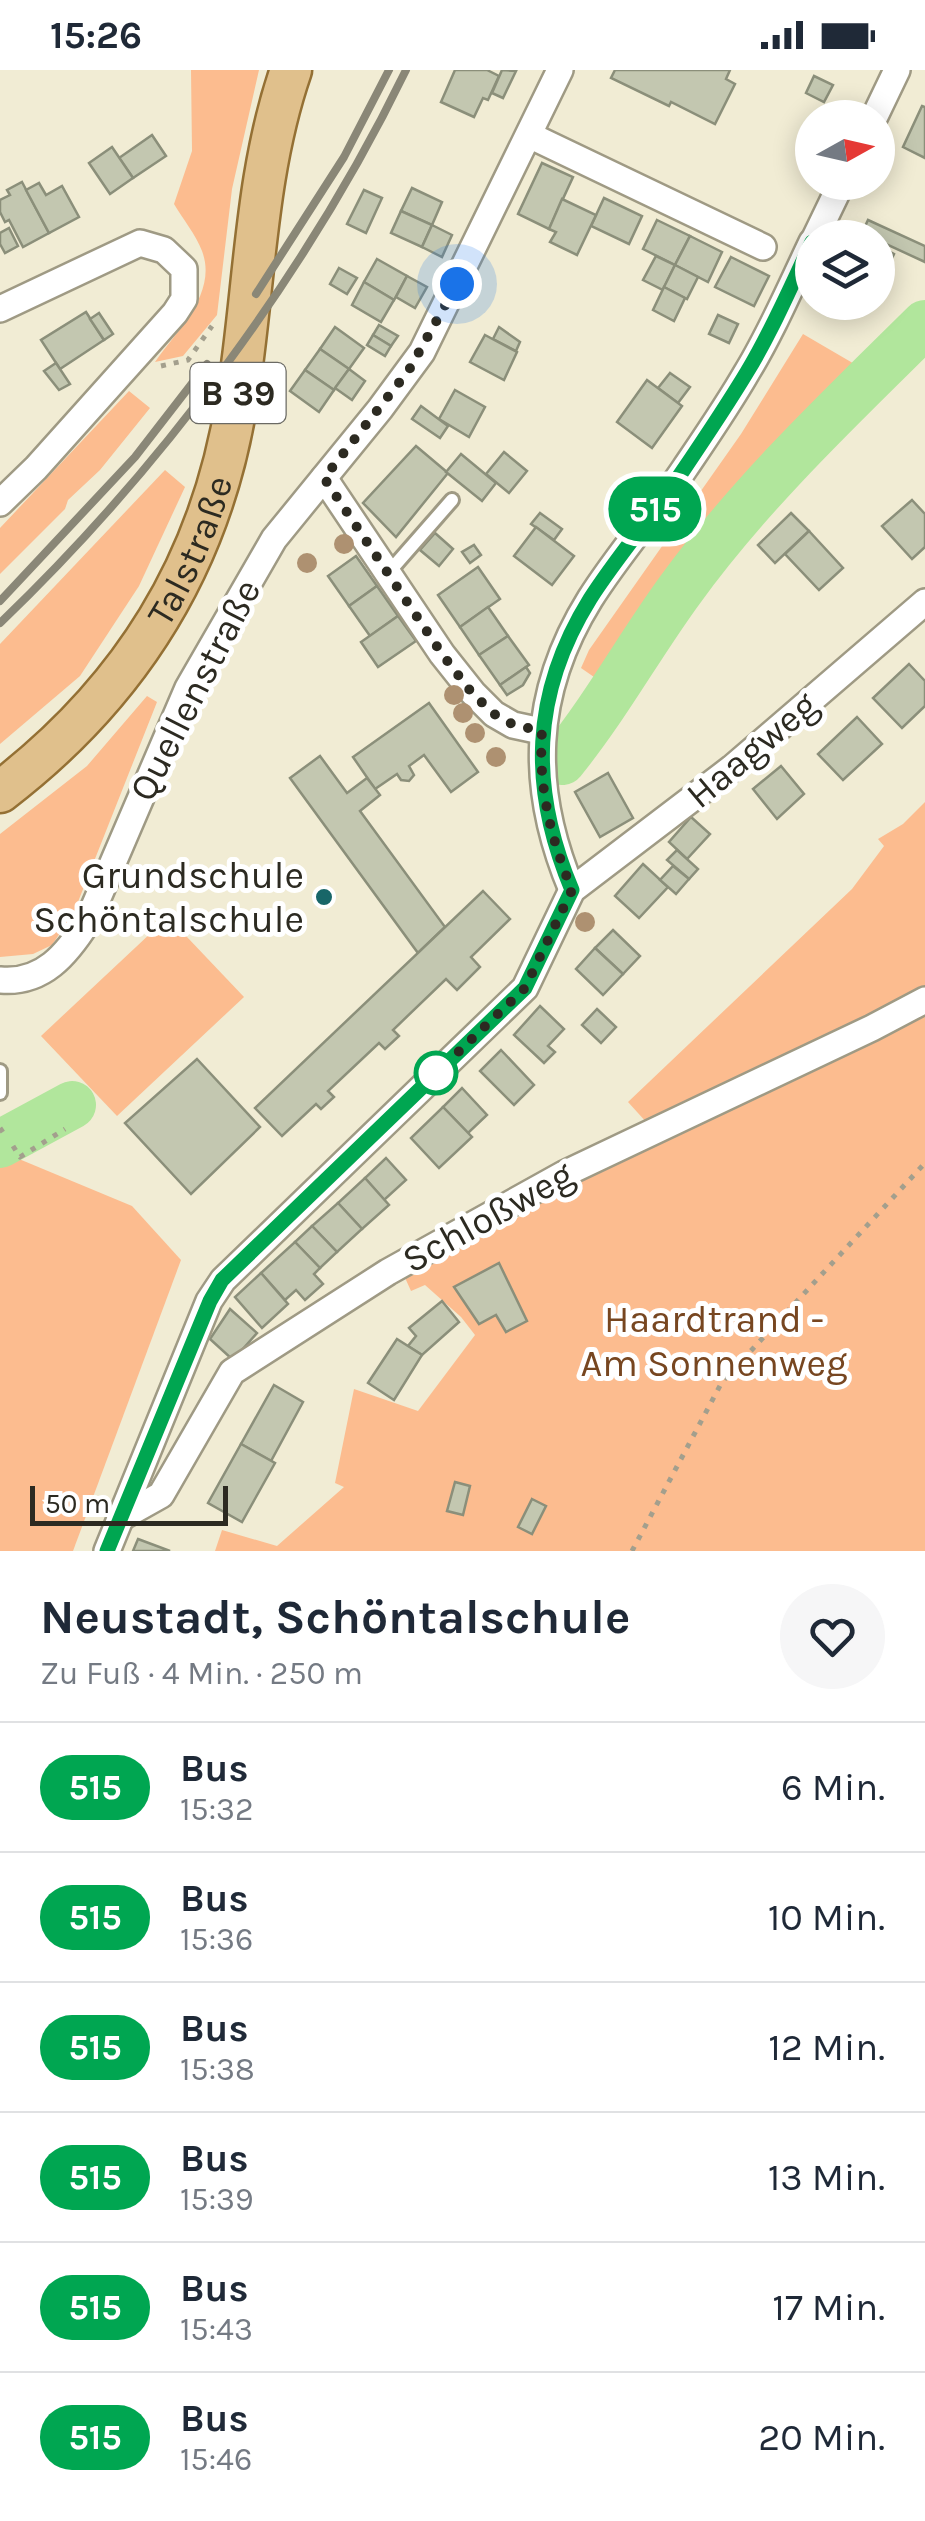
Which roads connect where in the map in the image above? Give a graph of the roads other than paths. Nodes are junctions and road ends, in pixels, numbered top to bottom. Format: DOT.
graph roads {
  1 [pos="290,70"];
  2 [pos="560,70"];
  3 [pos="897,70"];
  4 [pos="883,100"];
  5 [pos="529,135"];
  6 [pos="763,248"];
  7 [pos="795,278"];
  8 [pos="0,309"];
  9 [pos="324,478"];
  10 [pos="452,500"];
  11 [pos="0,503"];
  12 [pos="389,572"];
  13 [pos="925,602"];
  14 [pos="542,731"];
  15 [pos="0,792"];
  16 [pos="572,890"];
  17 [pos="0,980"];
  18 [pos="925,1000"];
  19 [pos="0,1071"];
  20 [pos="0,1093"];
  21 [pos="120,1518"];
  22 [pos="107,1551"];
  1 -- 15 [label="main road, Talstraße / B 39"];
  2 -- 5 [label="street, Quellenstraße"];
  3 -- 4 [label="street"];
  5 -- 6 [label="street"];
  5 -- 9 [label="street, Quellenstraße"];
  7 -- 14 [label="street"];
  8 -- 11 [label="street"];
  9 -- 12 [label="street"];
  9 -- 17 [label="street, Quellenstraße"];
  10 -- 12 [label="lane"];
  12 -- 14 [label="street"];
  13 -- 16 [label="street, Haagweg"];
  14 -- 16 [label="street"];
  16 -- 21 [label="street"];
  18 -- 21 [label="street, Schloßweg"];
  19 -- 20 [label="lane"];
  21 -- 22 [label="street"];
}
